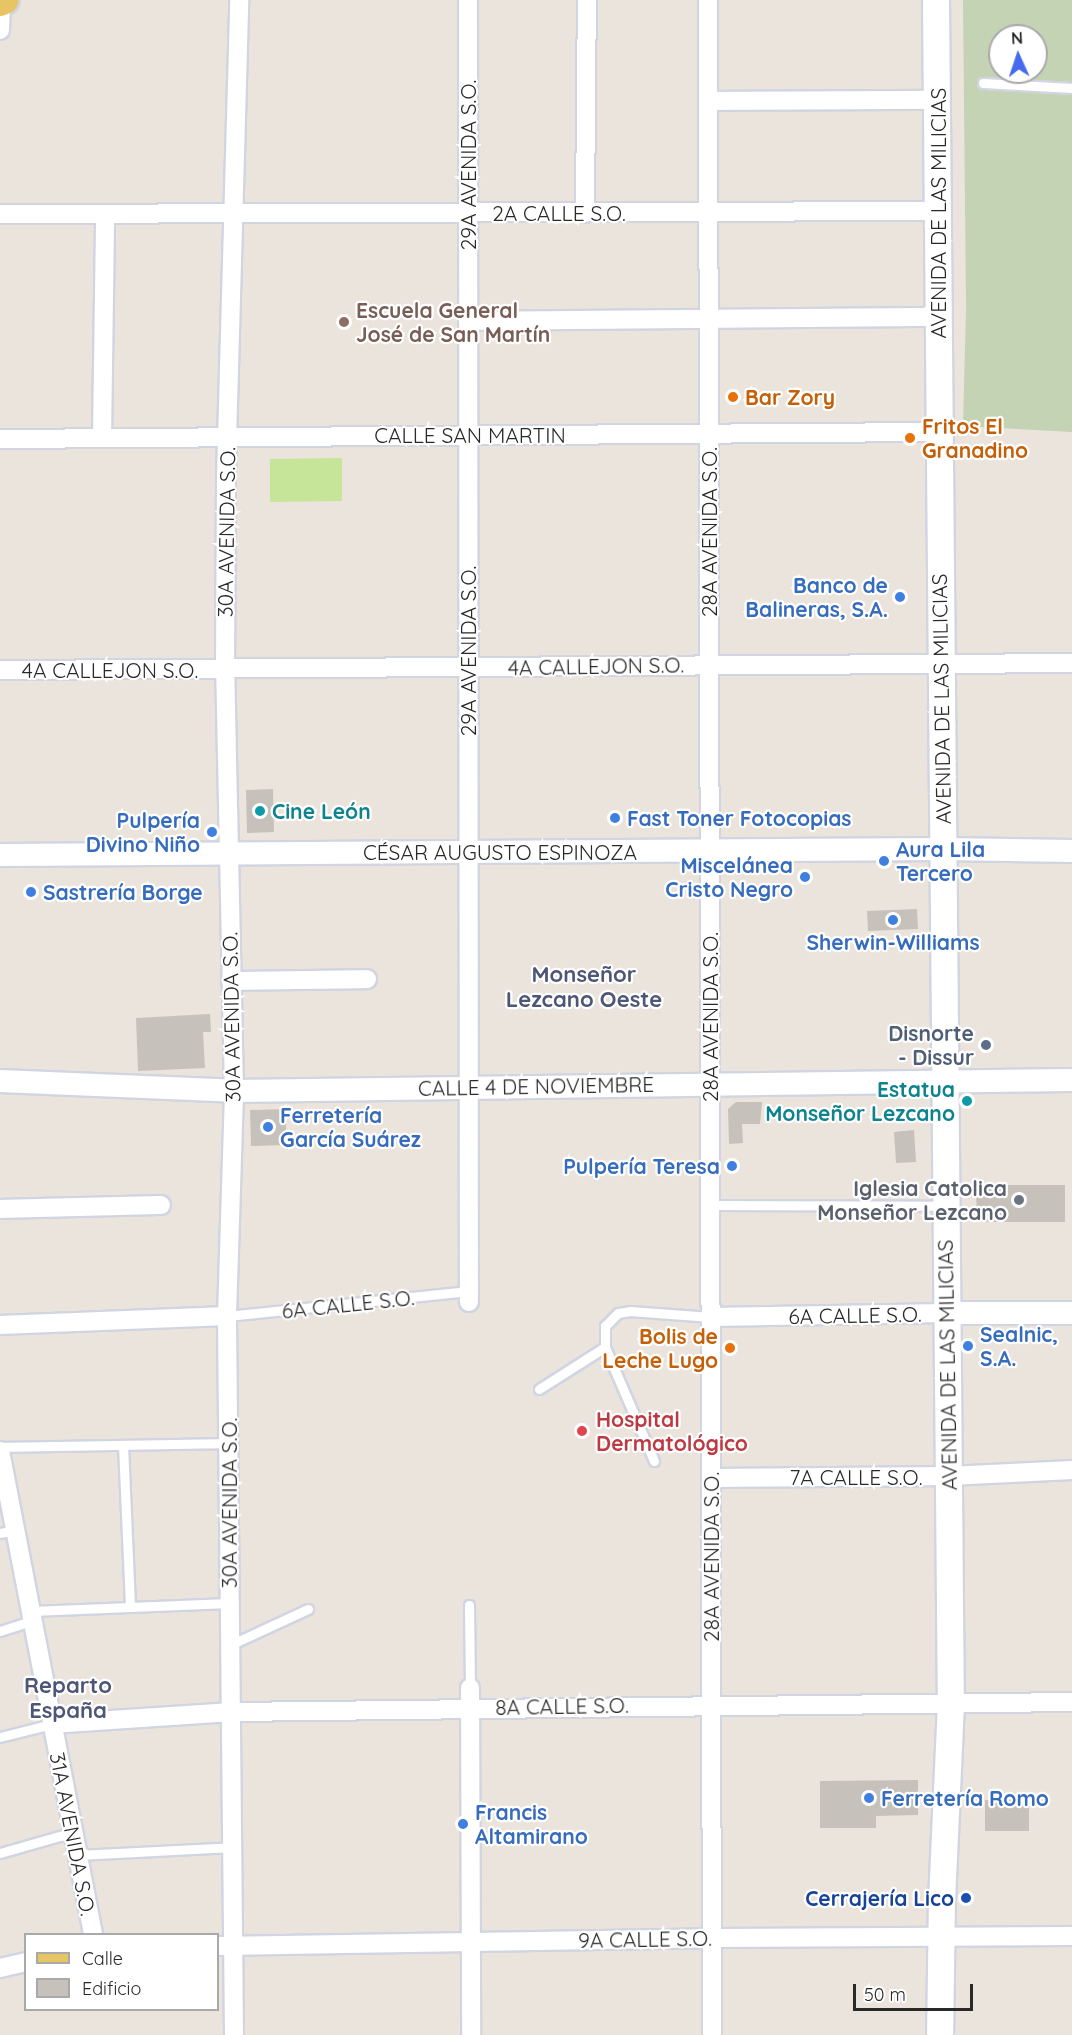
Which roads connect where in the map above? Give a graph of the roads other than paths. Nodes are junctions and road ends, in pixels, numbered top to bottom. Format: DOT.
graph roads {
  1 [pos="239,0"];
  2 [pos="468,0"];
  3 [pos="587,0"];
  4 [pos="708,0"];
  5 [pos="936,0"];
  6 [pos="2,1"];
  7 [pos="0,30"];
  8 [pos="983,83"];
  9 [pos="1072,87"];
  10 [pos="709,100"];
  11 [pos="937,100"];
  12 [pos="938,211"];
  13 [pos="709,212"];
  14 [pos="468,213"];
  15 [pos="585,213"];
  16 [pos="0,214"];
  17 [pos="105,214"];
  18 [pos="232,214"];
  19 [pos="939,317"];
  20 [pos="709,320"];
  21 [pos="468,321"];
  22 [pos="939,432"];
  23 [pos="709,434"];
  24 [pos="468,435"];
  25 [pos="227,437"];
  26 [pos="102,438"];
  27 [pos="0,439"];
  28 [pos="941,663"];
  29 [pos="1072,663"];
  30 [pos="710,665"];
  31 [pos="469,668"];
  32 [pos="0,670"];
  33 [pos="225,670"];
  34 [pos="943,849"];
  35 [pos="710,850"];
  36 [pos="1072,851"];
  37 [pos="469,852"];
  38 [pos="227,854"];
  39 [pos="0,855"];
  40 [pos="367,979"];
  41 [pos="231,981"];
  42 [pos="944,1080"];
  43 [pos="1072,1080"];
  44 [pos="0,1081"];
  45 [pos="710,1084"];
  46 [pos="469,1088"];
  47 [pos="234,1091"];
  48 [pos="161,1205"];
  49 [pos="711,1205"];
  50 [pos="945,1206"];
  51 [pos="0,1209"];
  52 [pos="469,1296"];
  53 [pos="947,1313"];
  54 [pos="1072,1313"];
  55 [pos="227,1316"];
  56 [pos="711,1317"];
  57 [pos="0,1325"];
  58 [pos="605,1347"];
  59 [pos="539,1389"];
  60 [pos="228,1443"];
  61 [pos="123,1445"];
  62 [pos="0,1449"];
  63 [pos="654,1461"];
  64 [pos="1072,1470"];
  65 [pos="949,1476"];
  66 [pos="711,1478"];
  67 [pos="8,1532"];
  68 [pos="230,1603"];
  69 [pos="469,1605"];
  70 [pos="130,1607"];
  71 [pos="308,1609"];
  72 [pos="32,1616"];
  73 [pos="0,1631"];
  74 [pos="230,1645"];
  75 [pos="470,1688"];
  76 [pos="1072,1702"];
  77 [pos="951,1703"];
  78 [pos="711,1705"];
  79 [pos="470,1707"];
  80 [pos="231,1712"];
  81 [pos="52,1724"];
  82 [pos="0,1737"];
  83 [pos="73,1832"];
  84 [pos="233,1847"];
  85 [pos="0,1853"];
  86 [pos="77,1855"];
  87 [pos="93,1933"];
  88 [pos="1072,1936"];
  89 [pos="712,1938"];
  90 [pos="941,1938"];
  91 [pos="471,1942"];
  92 [pos="226,1946"];
  93 [pos="24,1962"];
  94 [pos="0,1968"];
  95 [pos="234,2035"];
  96 [pos="471,2035"];
  97 [pos="712,2035"];
  98 [pos="940,2035"];
  1 -- 18 [label="street, 30A AVENIDA S.O."];
  2 -- 14 [label="street, 29A AVENIDA S.O."];
  3 -- 15 [label="street"];
  4 -- 10 [label="street, 28A AVENIDA S.O."];
  5 -- 11 [label="main road, AVENIDA DE LAS MILICIAS"];
  6 -- 7 [label="street"];
  8 -- 9 [label="lane"];
  10 -- 11 [label="street"];
  10 -- 13 [label="street, 28A AVENIDA S.O."];
  11 -- 12 [label="main road, AVENIDA DE LAS MILICIAS"];
  12 -- 13 [label="street, 2A CALLE S.O."];
  12 -- 19 [label="main road, AVENIDA DE LAS MILICIAS"];
  13 -- 15 [label="street, 2A CALLE S.O."];
  13 -- 20 [label="street, 28A AVENIDA S.O."];
  14 -- 15 [label="street, 2A CALLE S.O."];
  14 -- 18 [label="street, 2A CALLE S.O."];
  14 -- 21 [label="street, 29A AVENIDA S.O."];
  16 -- 17 [label="street, 2A CALLE S.O."];
  17 -- 18 [label="street, 2A CALLE S.O."];
  17 -- 26 [label="street"];
  18 -- 25 [label="street, 30A AVENIDA S.O."];
  19 -- 20 [label="street"];
  19 -- 22 [label="main road, AVENIDA DE LAS MILICIAS"];
  20 -- 21 [label="street"];
  20 -- 23 [label="street, 28A AVENIDA S.O."];
  21 -- 24 [label="street, 29A AVENIDA S.O."];
  22 -- 23 [label="street, CALLE SAN MARTIN"];
  22 -- 28 [label="main road, AVENIDA DE LAS MILICIAS"];
  23 -- 24 [label="street, CALLE SAN MARTIN"];
  23 -- 30 [label="street, 28A AVENIDA S.O."];
  24 -- 25 [label="street, CALLE SAN MARTIN"];
  24 -- 31 [label="street, 29A AVENIDA S.O."];
  25 -- 26 [label="street, CALLE SAN MARTIN"];
  25 -- 33 [label="street, 30A AVENIDA S.O."];
  26 -- 27 [label="street, CALLE SAN MARTIN"];
  28 -- 29 [label="street, 4A CALLEJON S.O."];
  28 -- 30 [label="street, 4A CALLEJON S.O."];
  28 -- 34 [label="main road, AVENIDA DE LAS MILICIAS"];
  30 -- 31 [label="street, 4A CALLEJON S.O."];
  30 -- 35 [label="street, 28A AVENIDA S.O."];
  31 -- 33 [label="street, 4A CALLEJON S.O."];
  31 -- 37 [label="street, 29A AVENIDA S.O."];
  32 -- 33 [label="street, 4A CALLEJON S.O."];
  33 -- 38 [label="street, 30A AVENIDA S.O."];
  34 -- 35 [label="street, CÉSAR AUGUSTO ESPINOZA"];
  34 -- 36 [label="street, CÉSAR AUGUSTO ESPINOZA"];
  34 -- 42 [label="main road, AVENIDA DE LAS MILICIAS"];
  35 -- 37 [label="street, CÉSAR AUGUSTO ESPINOZA"];
  35 -- 45 [label="street, 28A AVENIDA S.O."];
  37 -- 38 [label="street, CÉSAR AUGUSTO ESPINOZA"];
  37 -- 46 [label="street, 29A AVENIDA S.O."];
  38 -- 39 [label="street, CÉSAR AUGUSTO ESPINOZA"];
  38 -- 41 [label="street, 30A AVENIDA S.O."];
  40 -- 41 [label="street"];
  41 -- 47 [label="street, 30A AVENIDA S.O."];
  42 -- 43 [label="street, CALLE 4 DE NOVIEMBRE"];
  42 -- 45 [label="street, CALLE 4 DE NOVIEMBRE"];
  42 -- 50 [label="main road, AVENIDA DE LAS MILICIAS"];
  44 -- 47 [label="street, CALLE 4 DE NOVIEMBRE"];
  45 -- 46 [label="street, CALLE 4 DE NOVIEMBRE"];
  45 -- 49 [label="street, 28A AVENIDA S.O."];
  46 -- 47 [label="street, CALLE 4 DE NOVIEMBRE"];
  46 -- 52 [label="street, 29A AVENIDA S.O."];
  47 -- 55 [label="street, 30A AVENIDA S.O."];
  48 -- 51 [label="street"];
  49 -- 50 [label="lane"];
  49 -- 56 [label="street, 28A AVENIDA S.O."];
  50 -- 53 [label="main road, AVENIDA DE LAS MILICIAS"];
  52 -- 55 [label="lane, 6A CALLE S.O."];
  53 -- 54 [label="street, 6A CALLE S.O."];
  53 -- 56 [label="street, 6A CALLE S.O."];
  53 -- 65 [label="main road, AVENIDA DE LAS MILICIAS"];
  55 -- 57 [label="street"];
  55 -- 60 [label="street, 30A AVENIDA S.O."];
  56 -- 58 [label="lane"];
  56 -- 66 [label="street, 28A AVENIDA S.O."];
  58 -- 59 [label="lane"];
  58 -- 63 [label="lane"];
  60 -- 61 [label="lane"];
  60 -- 68 [label="street, 30A AVENIDA S.O."];
  61 -- 62 [label="lane"];
  61 -- 70 [label="lane"];
  62 -- 67 [label="street, 31A AVENIDA S.O."];
  64 -- 65 [label="street, 7A CALLE S.O."];
  65 -- 66 [label="street, 7A CALLE S.O."];
  65 -- 77 [label="main road, AVENIDA DE LAS MILICIAS"];
  66 -- 78 [label="street, 28A AVENIDA S.O."];
  67 -- 72 [label="street, 31A AVENIDA S.O."];
  68 -- 70 [label="lane"];
  68 -- 74 [label="street, 30A AVENIDA S.O."];
  69 -- 75 [label="lane"];
  70 -- 72 [label="lane"];
  71 -- 74 [label="lane"];
  72 -- 73 [label="lane"];
  72 -- 81 [label="street, 31A AVENIDA S.O."];
  74 -- 80 [label="street, 30A AVENIDA S.O."];
  75 -- 79 [label="street"];
  76 -- 77 [label="street, 8A CALLE S.O."];
  77 -- 78 [label="street, 8A CALLE S.O."];
  77 -- 90 [label="main road, AVENIDA DE LAS MILICIAS"];
  78 -- 79 [label="street, 8A CALLE S.O."];
  78 -- 89 [label="street, 28A AVENIDA S.O."];
  79 -- 80 [label="street, 8A CALLE S.O."];
  79 -- 91 [label="street"];
  80 -- 81 [label="street, 8A CALLE S.O."];
  80 -- 84 [label="street, 30A AVENIDA S.O."];
  81 -- 82 [label="lane"];
  81 -- 83 [label="street, 31A AVENIDA S.O."];
  83 -- 85 [label="lane"];
  83 -- 86 [label="street, 31A AVENIDA S.O."];
  84 -- 86 [label="lane"];
  84 -- 92 [label="street, 30A AVENIDA S.O."];
  86 -- 87 [label="street, 31A AVENIDA S.O."];
  88 -- 90 [label="street, 9A CALLE S.O."];
  89 -- 90 [label="street, 9A CALLE S.O."];
  89 -- 91 [label="street, 9A CALLE S.O."];
  89 -- 97 [label="street, 28A AVENIDA S.O."];
  90 -- 98 [label="main road, AVENIDA DE LAS MILICIAS"];
  91 -- 92 [label="street, 9A CALLE S.O."];
  91 -- 96 [label="street"];
  92 -- 95 [label="street, 30A AVENIDA S.O."];
  93 -- 94 [label="street"];
}
